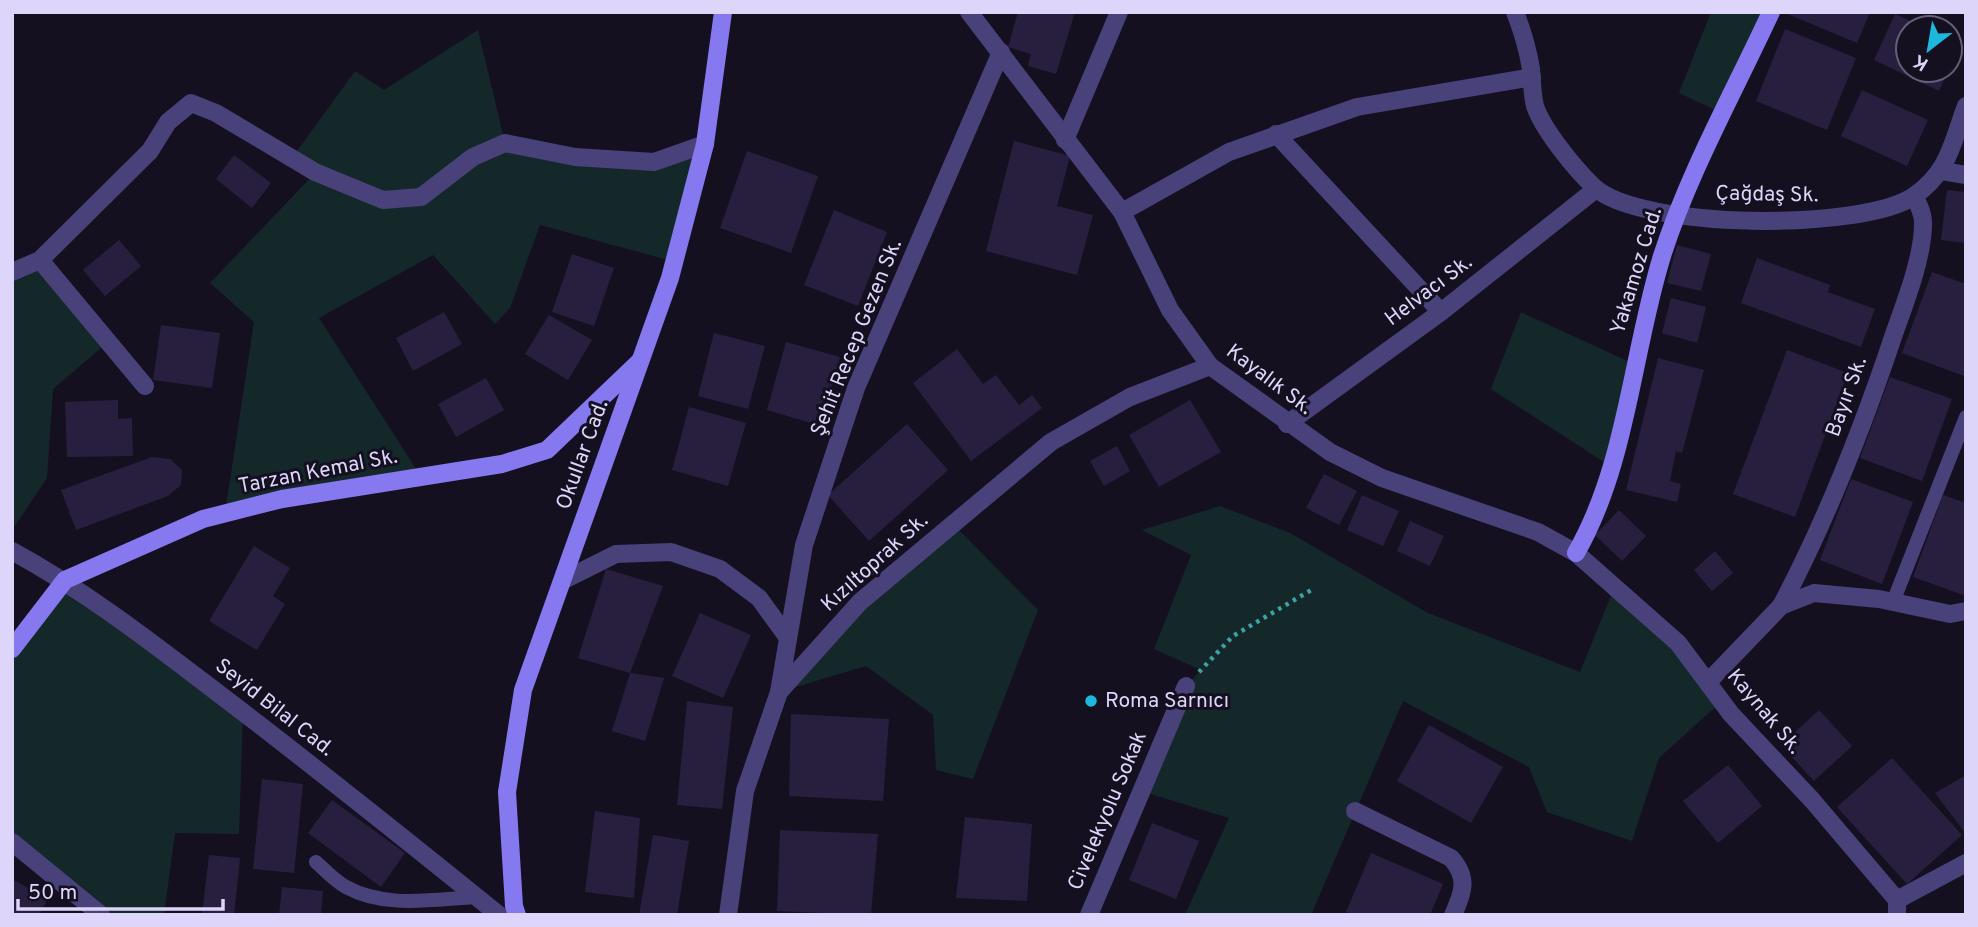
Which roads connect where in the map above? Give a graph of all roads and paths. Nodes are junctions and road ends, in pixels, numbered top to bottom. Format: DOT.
graph roads {
  1 [pos="723,12"];
  2 [pos="969,12"];
  3 [pos="1119,12"];
  4 [pos="1515,12"];
  5 [pos="1771,12"];
  6 [pos="1001,52"];
  7 [pos="1532,77"];
  8 [pos="1966,106"];
  9 [pos="1276,134"];
  10 [pos="1065,140"];
  11 [pos="705,144"];
  12 [pos="1942,171"];
  13 [pos="1966,175"];
  14 [pos="1596,189"];
  15 [pos="1914,196"];
  16 [pos="1122,212"];
  17 [pos="1676,215"];
  18 [pos="40,260"];
  19 [pos="12,272"];
  20 [pos="1441,312"];
  21 [pos="641,360"];
  22 [pos="1210,366"];
  23 [pos="145,386"];
  24 [pos="1966,417"];
  25 [pos="1287,424"];
  26 [pos="12,551"];
  27 [pos="1576,552"];
  28 [pos="65,580"];
  29 [pos="562,581"];
  30 [pos="1313,589"];
  31 [pos="1893,602"];
  32 [pos="1781,606"];
  33 [pos="1966,611"];
  34 [pos="788,638"];
  35 [pos="12,649"];
  36 [pos="1708,682"];
  37 [pos="1186,687"];
  38 [pos="779,692"];
  39 [pos="1355,811"];
  40 [pos="12,842"];
  41 [pos="316,862"];
  42 [pos="1966,863"];
  43 [pos="477,897"];
  44 [pos="1897,907"];
  45 [pos="101,915"];
  46 [pos="499,915"];
  47 [pos="517,915"];
  48 [pos="728,915"];
  49 [pos="1088,915"];
  50 [pos="1453,915"];
  1 -- 11 [label="street, Okullar Cad."];
  2 -- 6 [label="street, Kayalık Sk."];
  3 -- 10 [label="street"];
  4 -- 7 [label="street"];
  5 -- 17 [label="street, Yakamoz Cad."];
  6 -- 10 [label="street, Kayalık Sk."];
  6 -- 34 [label="street, Şehit Recep Gezen Sk."];
  7 -- 9 [label="street"];
  7 -- 14 [label="street"];
  8 -- 12 [label="street, Çağdaş Sk."];
  9 -- 16 [label="street"];
  9 -- 20 [label="street"];
  10 -- 16 [label="street, Kayalık Sk."];
  11 -- 18 [label="street"];
  11 -- 21 [label="street, Okullar Cad."];
  12 -- 13 [label="street"];
  12 -- 15 [label="street, Çağdaş Sk."];
  14 -- 17 [label="street, Çağdaş Sk."];
  14 -- 20 [label="street, Helvacı Sk."];
  15 -- 17 [label="street, Çağdaş Sk."];
  15 -- 32 [label="street, Bayır Sk."];
  16 -- 22 [label="street, Kayalık Sk."];
  17 -- 27 [label="street, Yakamoz Cad."];
  18 -- 19 [label="street"];
  18 -- 23 [label="street"];
  20 -- 25 [label="street, Helvacı Sk."];
  21 -- 28 [label="street, Tarzan Kemal Sk."];
  21 -- 29 [label="street, Okullar Cad."];
  22 -- 25 [label="street, Kayalık Sk."];
  22 -- 38 [label="street, Kızıltoprak Sk."];
  24 -- 31 [label="lane"];
  25 -- 27 [label="street, Kayalık Sk."];
  26 -- 28 [label="street, Seyid Bilal Cad."];
  27 -- 36 [label="street, Kaynak Sk."];
  28 -- 35 [label="street, Tarzan Kemal Sk."];
  28 -- 43 [label="street, Seyid Bilal Cad."];
  29 -- 34 [label="street"];
  29 -- 47 [label="street, Okullar Cad."];
  30 -- 37 [label="path"];
  31 -- 32 [label="street"];
  31 -- 33 [label="street"];
  32 -- 36 [label="street"];
  34 -- 38 [label="street, Şehit Recep Gezen Sk."];
  36 -- 44 [label="street, Kaynak Sk."];
  37 -- 49 [label="street, Civelekyolu Sokak"];
  38 -- 48 [label="street, Kızıltoprak Sk."];
  39 -- 50 [label="street"];
  40 -- 45 [label="street"];
  41 -- 43 [label="lane"];
  42 -- 44 [label="street"];
  43 -- 46 [label="street, Seyid Bilal Cad."];
}
